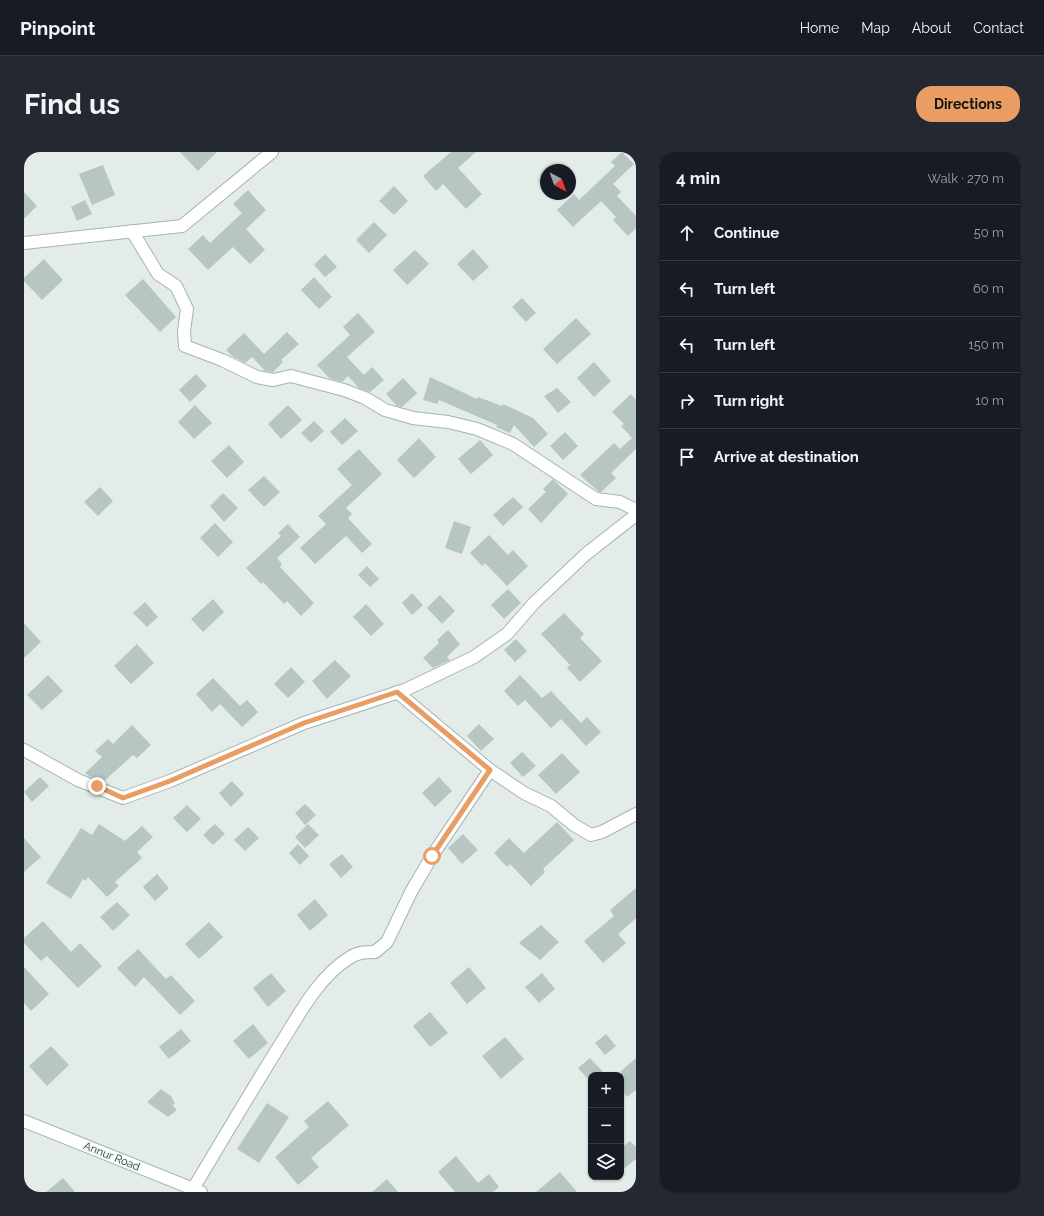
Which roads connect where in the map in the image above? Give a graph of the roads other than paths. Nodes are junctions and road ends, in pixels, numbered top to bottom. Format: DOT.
graph roads {
  1 [pos="272,152"];
  2 [pos="132,231"];
  3 [pos="24,243"];
  4 [pos="636,510"];
  5 [pos="636,515"];
  6 [pos="397,692"];
  7 [pos="24,750"];
  8 [pos="490,770"];
  9 [pos="636,814"];
  10 [pos="24,1121"];
  11 [pos="197,1191"];
  1 -- 2 [label="street"];
  2 -- 3 [label="street"];
  2 -- 4 [label="street"];
  5 -- 6 [label="street"];
  6 -- 7 [label="street"];
  6 -- 8 [label="street"];
  8 -- 9 [label="street"];
  8 -- 11 [label="street"];
  10 -- 11 [label="street, Annur Road"];
}
